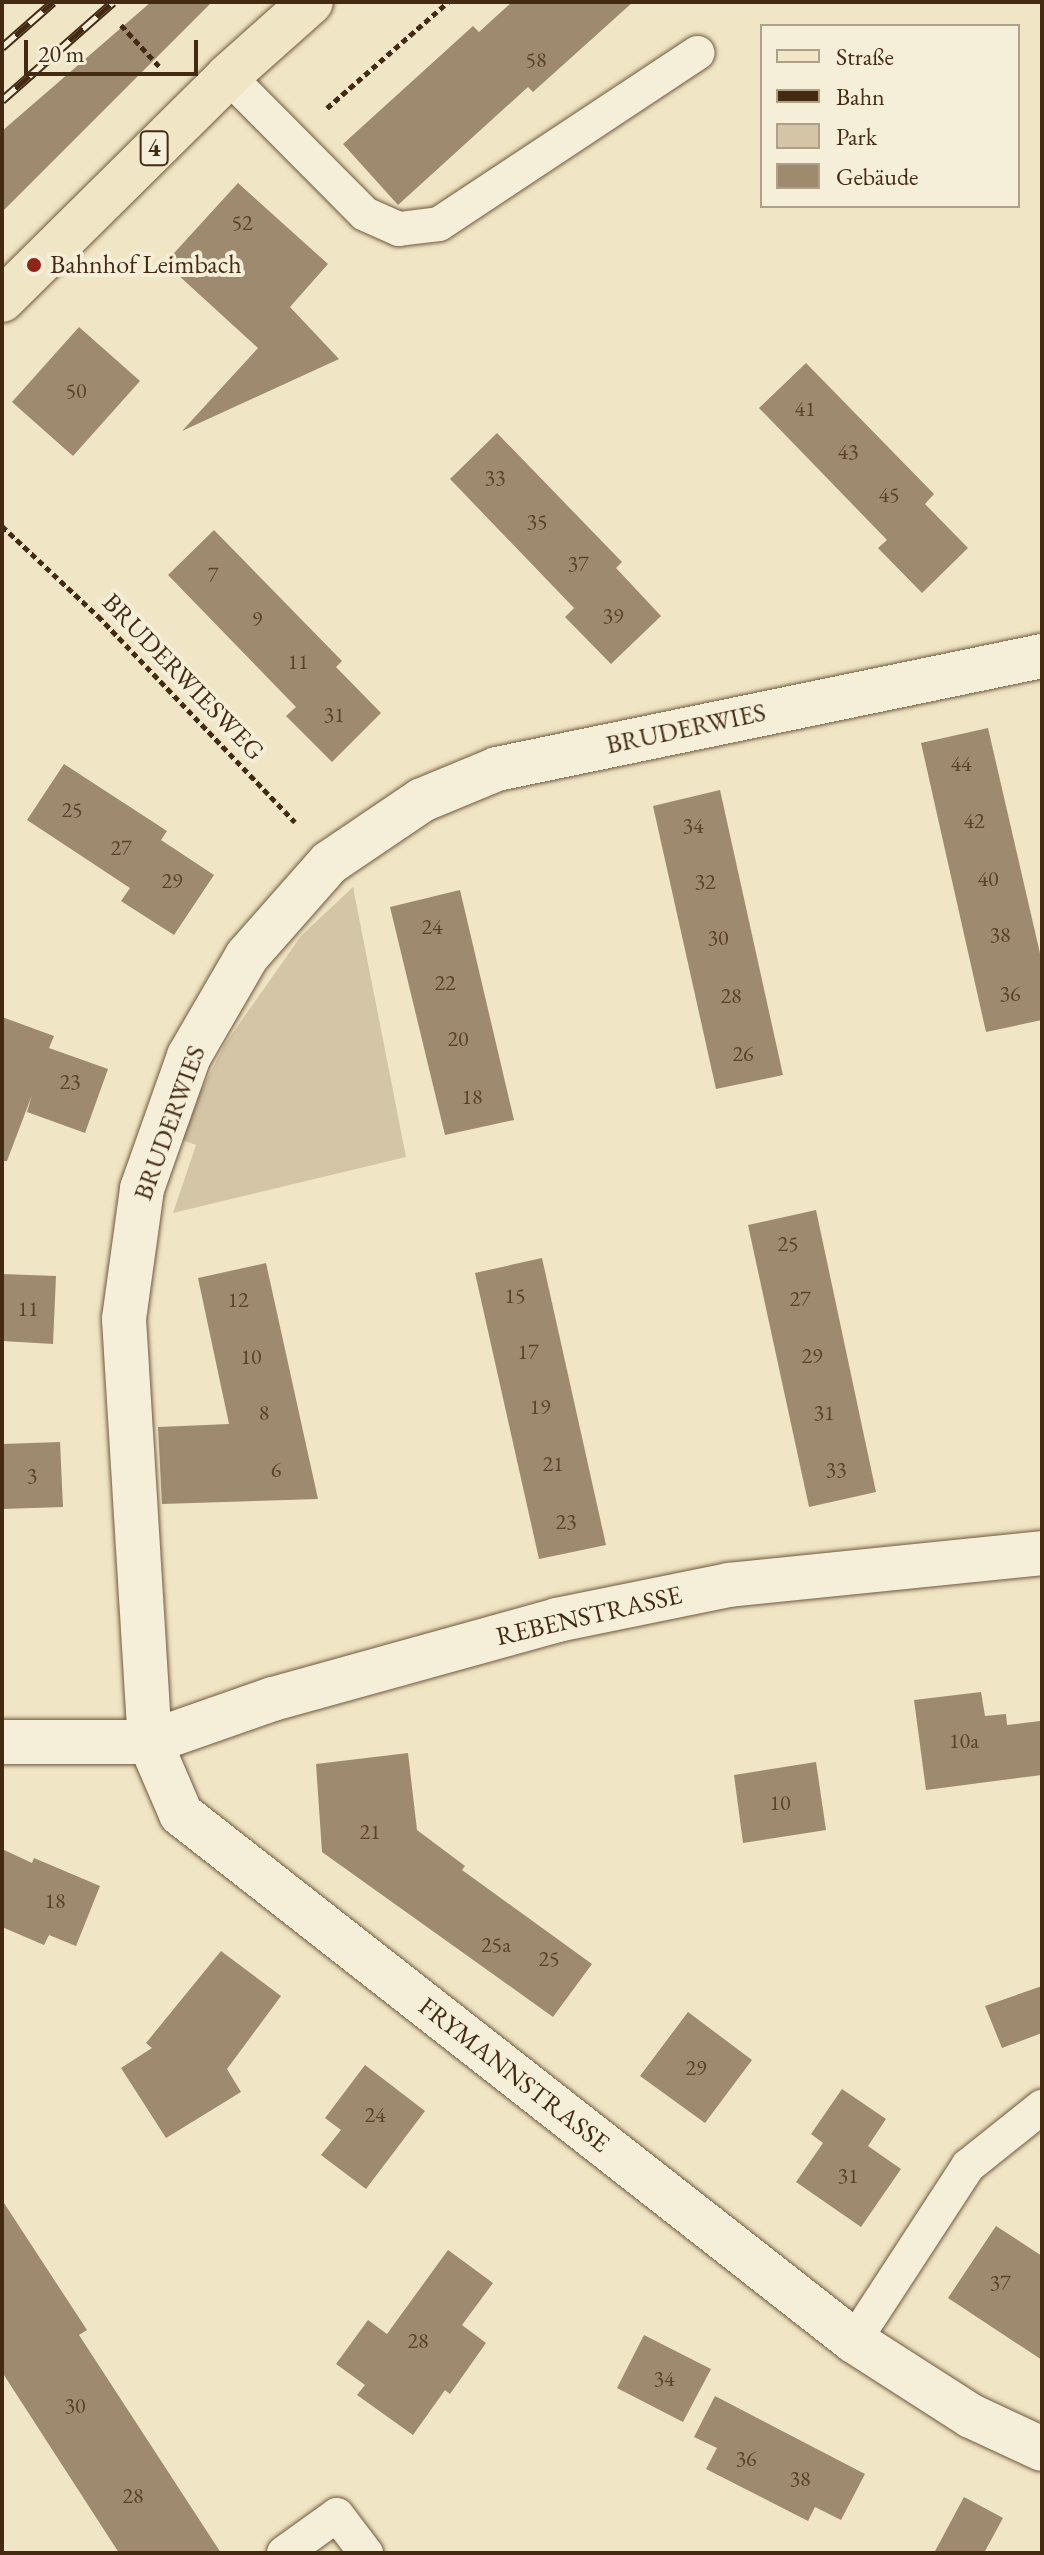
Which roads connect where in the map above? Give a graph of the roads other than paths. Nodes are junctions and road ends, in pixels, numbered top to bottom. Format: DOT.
graph roads {
  1 [pos="311,2"];
  2 [pos="697,53"];
  3 [pos="228,76"];
  4 [pos="2,300"];
  5 [pos="1042,656"];
  6 [pos="1042,1553"];
  7 [pos="2,1742"];
  8 [pos="150,1742"];
  9 [pos="1042,2107"];
  10 [pos="854,2341"];
  11 [pos="1042,2449"];
  12 [pos="284,2553"];
  13 [pos="366,2553"];
  1 -- 3 [label="main road, 4"];
  2 -- 3 [label="lane"];
  3 -- 4 [label="main road, 4"];
  5 -- 8 [label="street, BRUDERWIES"];
  6 -- 8 [label="street, REBENSTRASSE"];
  7 -- 8 [label="street"];
  8 -- 10 [label="street, FRYMANNSTRASSE"];
  9 -- 10 [label="lane"];
  10 -- 11 [label="street, FRYMANNSTRASSE"];
  12 -- 13 [label="lane"];
}
